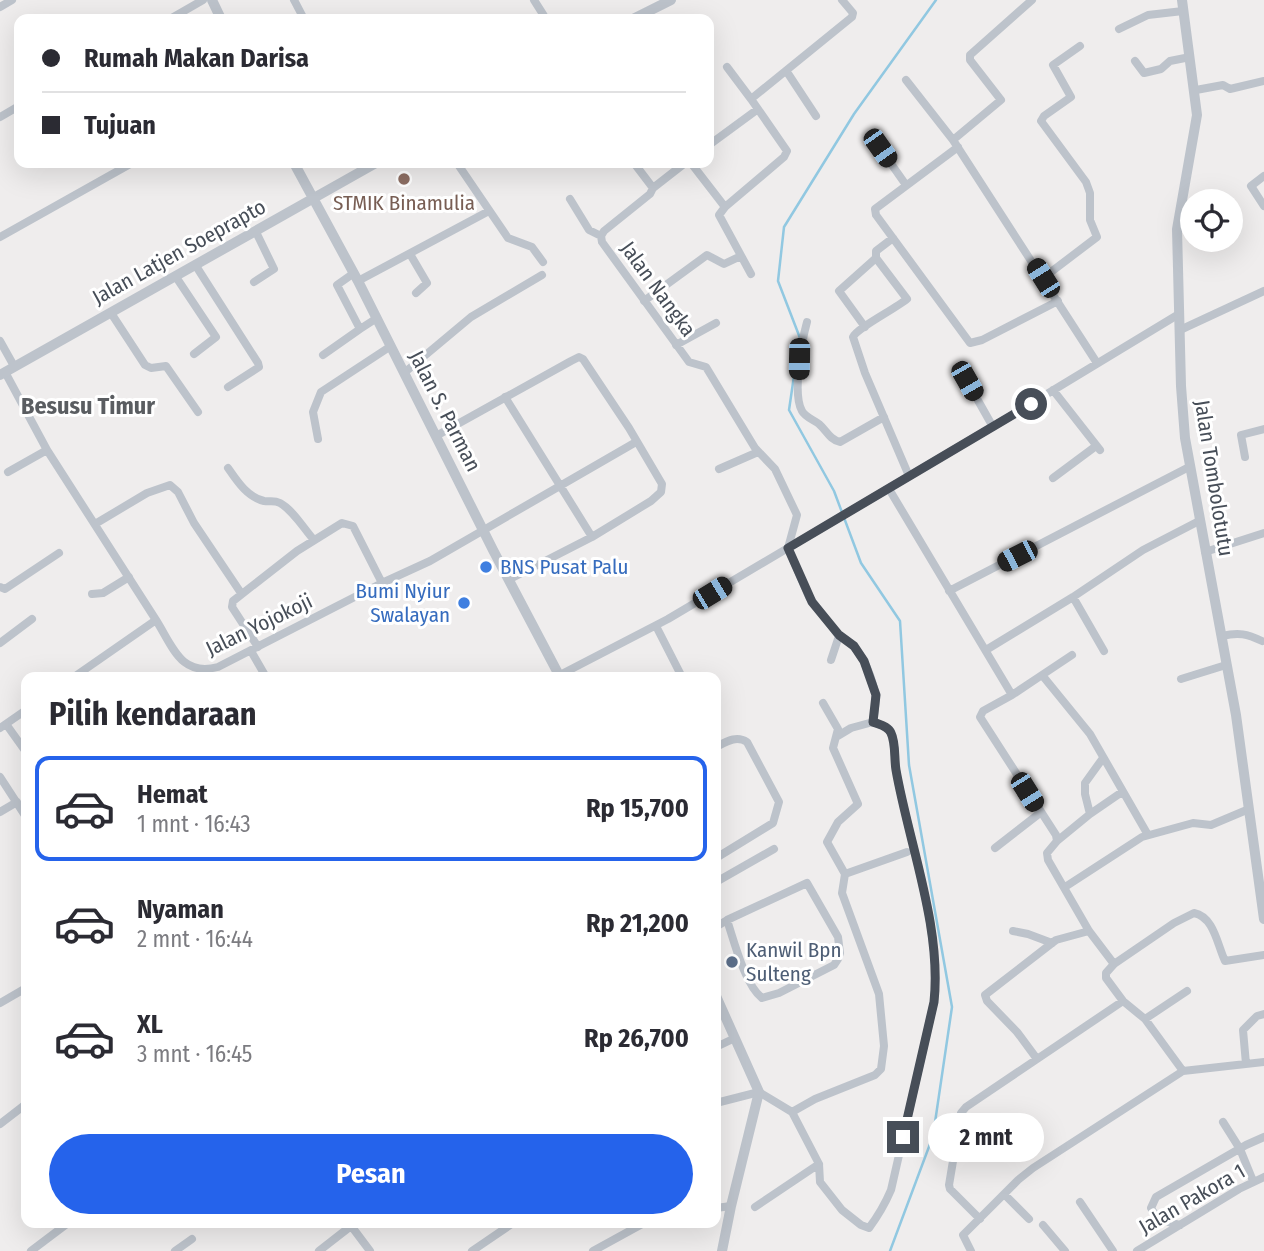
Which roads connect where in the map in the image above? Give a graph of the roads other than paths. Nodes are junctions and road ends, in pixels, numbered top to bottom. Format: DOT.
graph roads {
  1 [pos="12,0"];
  2 [pos="203,0"];
  3 [pos="671,0"];
  4 [pos="842,0"];
  5 [pos="1032,0"];
  6 [pos="1183,5"];
  7 [pos="0,7"];
  8 [pos="179,14"];
  9 [pos="643,14"];
  10 [pos="1119,29"];
  11 [pos="1080,46"];
  12 [pos="1190,57"];
  13 [pos="1135,61"];
  14 [pos="727,67"];
  15 [pos="787,72"];
  16 [pos="906,80"];
  17 [pos="1264,81"];
  18 [pos="1196,90"];
  19 [pos="751,99"];
  20 [pos="758,109"];
  21 [pos="816,116"];
  22 [pos="953,139"];
  23 [pos="714,141"];
  24 [pos="958,147"];
  25 [pos="880,148"];
  26 [pos="123,168"];
  27 [pos="296,168"];
  28 [pos="367,168"];
  29 [pos="460,168"];
  30 [pos="638,168"];
  31 [pos="681,168"];
  32 [pos="692,168"];
  33 [pos="1264,176"];
  34 [pos="906,185"];
  35 [pos="653,188"];
  36 [pos="312,199"];
  37 [pos="570,199"];
  38 [pos="1264,206"];
  39 [pos="725,207"];
  40 [pos="489,211"];
  41 [pos="256,232"];
  42 [pos="601,236"];
  43 [pos="0,237"];
  44 [pos="893,238"];
  45 [pos="410,254"];
  46 [pos="741,256"];
  47 [pos="876,258"];
  48 [pos="543,261"];
  49 [pos="196,266"];
  50 [pos="751,274"];
  51 [pos="542,275"];
  52 [pos="176,277"];
  53 [pos="356,277"];
  54 [pos="1043,278"];
  55 [pos="254,282"];
  56 [pos="1264,291"];
  57 [pos="416,293"];
  58 [pos="644,301"];
  59 [pos="1058,301"];
  60 [pos="111,313"];
  61 [pos="1179,314"];
  62 [pos="377,318"];
  63 [pos="807,322"];
  64 [pos="716,323"];
  65 [pos="865,327"];
  66 [pos="360,330"];
  67 [pos="1180,330"];
  68 [pos="0,341"];
  69 [pos="676,345"];
  70 [pos="391,346"];
  71 [pos="194,354"];
  72 [pos="323,355"];
  73 [pos="1097,363"];
  74 [pos="6,371"];
  75 [pos="404,373"];
  76 [pos="967,381"];
  77 [pos="228,387"];
  78 [pos="1054,390"];
  79 [pos="505,397"];
  80 [pos="198,412"];
  81 [pos="884,417"];
  82 [pos="993,427"];
  83 [pos="1264,429"];
  84 [pos="436,436"];
  85 [pos="318,439"];
  86 [pos="636,442"];
  87 [pos="47,450"];
  88 [pos="758,452"];
  89 [pos="1245,457"];
  90 [pos="1189,467"];
  91 [pos="228,468"];
  92 [pos="719,469"];
  93 [pos="8,472"];
  94 [pos="909,476"];
  95 [pos="1053,478"];
  96 [pos="561,487"];
  97 [pos="889,489"];
  98 [pos="1199,521"];
  99 [pos="95,524"];
  100 [pos="484,532"];
  101 [pos="1264,533"];
  102 [pos="592,537"];
  103 [pos="314,540"];
  104 [pos="788,548"];
  105 [pos="1205,552"];
  106 [pos="59,553"];
  107 [pos="129,577"];
  108 [pos="510,579"];
  109 [pos="382,583"];
  110 [pos="0,587"];
  111 [pos="950,591"];
  112 [pos="241,593"];
  113 [pos="92,594"];
  114 [pos="1073,597"];
  115 [pos="32,619"];
  116 [pos="156,620"];
  117 [pos="656,626"];
  118 [pos="839,635"];
  119 [pos="1223,636"];
  120 [pos="1262,640"];
  121 [pos="0,643"];
  122 [pos="255,649"];
  123 [pos="986,650"];
  124 [pos="1104,651"];
  125 [pos="1072,656"];
  126 [pos="832,657"];
  127 [pos="1226,665"];
  128 [pos="199,670"];
  129 [pos="81,672"];
  130 [pos="196,672"];
  131 [pos="265,672"];
  132 [pos="556,672"];
  133 [pos="568,672"];
  134 [pos="679,672"];
  135 [pos="1042,676"];
  136 [pos="1181,679"];
  137 [pos="1012,695"];
  138 [pos="823,703"];
  139 [pos="21,713"];
  140 [pos="873,722"];
  141 [pos="3,726"];
  142 [pos="836,738"];
  143 [pos="721,745"];
  144 [pos="21,746"];
  145 [pos="1103,758"];
  146 [pos="0,777"];
  147 [pos="1122,792"];
  148 [pos="21,805"];
  149 [pos="1249,809"];
  150 [pos="0,812"];
  151 [pos="1040,813"];
  152 [pos="1090,814"];
  153 [pos="1148,835"];
  154 [pos="1057,841"];
  155 [pos="995,848"];
  156 [pos="774,849"];
  157 [pos="906,852"];
  158 [pos="721,855"];
  159 [pos="845,874"];
  160 [pos="721,878"];
  161 [pos="1065,887"];
  162 [pos="1264,919"];
  163 [pos="727,920"];
  164 [pos="721,924"];
  165 [pos="1013,931"];
  166 [pos="1089,932"];
  167 [pos="1052,943"];
  168 [pos="1264,955"];
  169 [pos="1114,964"];
  170 [pos="21,991"];
  171 [pos="1187,991"];
  172 [pos="1123,1001"];
  173 [pos="0,1003"];
  174 [pos="721,1007"];
  175 [pos="1264,1014"];
  176 [pos="1145,1019"];
  177 [pos="735,1038"];
  178 [pos="721,1045"];
  179 [pos="1037,1059"];
  180 [pos="1264,1062"];
  181 [pos="1246,1064"];
  182 [pos="1184,1071"];
  183 [pos="759,1092"];
  184 [pos="721,1102"];
  185 [pos="21,1108"];
  186 [pos="792,1112"];
  187 [pos="1223,1122"];
  188 [pos="0,1124"];
  189 [pos="1264,1137"];
  190 [pos="1240,1149"];
  191 [pos="819,1164"];
  192 [pos="1264,1177"];
  193 [pos="1253,1181"];
  194 [pos="1004,1194"];
  195 [pos="1080,1202"];
  196 [pos="731,1206"];
  197 [pos="721,1207"];
  198 [pos="755,1207"];
  199 [pos="980,1219"];
  200 [pos="1029,1219"];
  201 [pos="1043,1225"];
  202 [pos="1180,1225"];
  203 [pos="62,1228"];
  204 [pos="345,1228"];
  205 [pos="353,1228"];
  206 [pos="506,1228"];
  207 [pos="636,1228"];
  208 [pos="192,1239"];
  209 [pos="606,1248"];
  210 [pos="35,1250"];
  211 [pos="175,1251"];
  212 [pos="319,1251"];
  213 [pos="370,1251"];
  214 [pos="472,1251"];
  215 [pos="593,1251"];
  216 [pos="722,1251"];
  217 [pos="971,1251"];
  218 [pos="1065,1251"];
  219 [pos="1113,1251"];
  220 [pos="1137,1251"];
  1 -- 7 [label="street"];
  2 -- 8 [label="street"];
  3 -- 9 [label="street"];
  4 -- 15 [label="street"];
  5 -- 22 [label="street"];
  6 -- 10 [label="street"];
  6 -- 12 [label="street, Jalan Tombolotutu"];
  11 -- 54 [label="street"];
  12 -- 13 [label="street"];
  12 -- 18 [label="street, Jalan Tombolotutu"];
  14 -- 19 [label="street"];
  15 -- 19 [label="street"];
  15 -- 21 [label="street"];
  16 -- 22 [label="street"];
  17 -- 18 [label="street"];
  18 -- 61 [label="street, Jalan Tombolotutu"];
  19 -- 20 [label="street"];
  20 -- 23 [label="street"];
  20 -- 39 [label="street"];
  22 -- 24 [label="street"];
  24 -- 34 [label="street"];
  24 -- 54 [label="street"];
  25 -- 34 [label="street"];
  26 -- 43 [label="street"];
  27 -- 36 [label="street, Jalan S. Parman"];
  28 -- 36 [label="street, Jalan Latjen Soeprapto"];
  29 -- 40 [label="street"];
  30 -- 35 [label="street"];
  31 -- 35 [label="street, Jalan Nangka"];
  32 -- 39 [label="street"];
  33 -- 38 [label="street"];
  34 -- 44 [label="street"];
  35 -- 42 [label="street, Jalan Nangka"];
  36 -- 41 [label="street, Jalan Latjen Soeprapto"];
  36 -- 53 [label="street, Jalan S. Parman"];
  37 -- 42 [label="street"];
  39 -- 46 [label="street"];
  40 -- 45 [label="street"];
  40 -- 48 [label="street"];
  41 -- 49 [label="street, Jalan Latjen Soeprapto"];
  41 -- 55 [label="street"];
  42 -- 58 [label="street, Jalan Nangka"];
  44 -- 47 [label="street"];
  44 -- 59 [label="street"];
  45 -- 53 [label="street"];
  45 -- 57 [label="street"];
  46 -- 50 [label="street"];
  46 -- 58 [label="street"];
  47 -- 65 [label="street"];
  47 -- 65 [label="street"];
  49 -- 52 [label="street, Jalan Latjen Soeprapto"];
  49 -- 77 [label="street"];
  51 -- 75 [label="street"];
  52 -- 60 [label="street, Jalan Latjen Soeprapto"];
  52 -- 71 [label="street"];
  53 -- 62 [label="street, Jalan S. Parman"];
  53 -- 66 [label="street"];
  54 -- 59 [label="street"];
  56 -- 67 [label="street"];
  58 -- 69 [label="street, Jalan Nangka"];
  59 -- 73 [label="street"];
  60 -- 74 [label="street, Jalan Latjen Soeprapto"];
  60 -- 80 [label="street"];
  61 -- 67 [label="street, Jalan Tombolotutu"];
  61 -- 73 [label="street"];
  62 -- 66 [label="street"];
  62 -- 70 [label="street, Jalan S. Parman"];
  63 -- 81 [label="street"];
  64 -- 69 [label="street"];
  65 -- 81 [label="street"];
  66 -- 72 [label="street"];
  67 -- 90 [label="street, Jalan Tombolotutu"];
  68 -- 74 [label="street, Jalan Yojokoji"];
  69 -- 88 [label="street, Jalan Nangka"];
  70 -- 75 [label="street, Jalan S. Parman"];
  70 -- 85 [label="street"];
  73 -- 78 [label="street"];
  74 -- 87 [label="street, Jalan Yojokoji"];
  75 -- 84 [label="street, Jalan S. Parman"];
  76 -- 82 [label="street"];
  78 -- 82 [label="street"];
  78 -- 95 [label="street"];
  79 -- 84 [label="street"];
  79 -- 86 [label="street"];
  79 -- 96 [label="street"];
  81 -- 94 [label="street"];
  82 -- 94 [label="street"];
  83 -- 89 [label="street"];
  84 -- 100 [label="street, Jalan S. Parman"];
  86 -- 96 [label="street, Jalan Yojokoji"];
  86 -- 102 [label="street"];
  87 -- 93 [label="street"];
  87 -- 99 [label="street, Jalan Yojokoji"];
  88 -- 92 [label="street"];
  88 -- 104 [label="street, Jalan Nangka"];
  90 -- 98 [label="street, Jalan Tombolotutu"];
  90 -- 111 [label="street"];
  91 -- 103 [label="street"];
  94 -- 97 [label="street"];
  96 -- 100 [label="street, Jalan Yojokoji"];
  96 -- 102 [label="street"];
  97 -- 104 [label="street"];
  97 -- 111 [label="street"];
  98 -- 105 [label="street, Jalan Tombolotutu"];
  98 -- 114 [label="street"];
  99 -- 107 [label="street, Jalan Yojokoji"];
  99 -- 112 [label="street"];
  100 -- 108 [label="street, Jalan S. Parman"];
  100 -- 109 [label="street, Jalan Yojokoji"];
  101 -- 105 [label="street"];
  102 -- 108 [label="street"];
  103 -- 109 [label="street"];
  103 -- 112 [label="street"];
  104 -- 117 [label="street"];
  104 -- 118 [label="street"];
  105 -- 119 [label="street, Jalan Tombolotutu"];
  106 -- 110 [label="street"];
  107 -- 113 [label="street"];
  107 -- 116 [label="street, Jalan Yojokoji"];
  108 -- 132 [label="street, Jalan S. Parman"];
  109 -- 122 [label="street, Jalan Yojokoji"];
  111 -- 123 [label="street"];
  112 -- 122 [label="street"];
  114 -- 123 [label="street"];
  114 -- 124 [label="street"];
  115 -- 121 [label="street"];
  116 -- 128 [label="street, Jalan Yojokoji"];
  116 -- 129 [label="street"];
  117 -- 133 [label="street"];
  117 -- 134 [label="street"];
  118 -- 126 [label="street"];
  118 -- 140 [label="street"];
  119 -- 120 [label="street"];
  119 -- 127 [label="street, Jalan Tombolotutu"];
  122 -- 128 [label="street, Jalan Yojokoji"];
  122 -- 131 [label="street"];
  123 -- 137 [label="street"];
  125 -- 135 [label="street"];
  127 -- 136 [label="street"];
  127 -- 149 [label="street, Jalan Tombolotutu"];
  128 -- 130 [label="street"];
  135 -- 137 [label="street"];
  135 -- 145 [label="street"];
  137 -- 151 [label="street"];
  138 -- 142 [label="street"];
  139 -- 141 [label="street"];
  140 -- 142 [label="street"];
  140 -- 191 [label="street"];
  141 -- 144 [label="street"];
  142 -- 159 [label="street"];
  143 -- 158 [label="street"];
  145 -- 147 [label="street"];
  145 -- 152 [label="street"];
  146 -- 148 [label="street"];
  147 -- 152 [label="street"];
  147 -- 153 [label="street"];
  148 -- 150 [label="street"];
  149 -- 153 [label="street"];
  149 -- 162 [label="street, Jalan Tombolotutu"];
  151 -- 154 [label="street"];
  151 -- 155 [label="street"];
  152 -- 154 [label="street"];
  153 -- 161 [label="street"];
  154 -- 161 [label="street"];
  156 -- 160 [label="street"];
  157 -- 159 [label="street"];
  159 -- 186 [label="street"];
  161 -- 166 [label="street"];
  163 -- 163 [label="street"];
  163 -- 164 [label="street"];
  165 -- 167 [label="street"];
  166 -- 167 [label="street"];
  166 -- 169 [label="street"];
  167 -- 179 [label="street"];
  168 -- 169 [label="street"];
  169 -- 172 [label="street"];
  170 -- 173 [label="street"];
  171 -- 176 [label="street"];
  172 -- 176 [label="street"];
  172 -- 179 [label="street"];
  174 -- 177 [label="street"];
  175 -- 181 [label="street"];
  176 -- 182 [label="street"];
  177 -- 178 [label="street"];
  177 -- 183 [label="street"];
  179 -- 199 [label="street"];
  180 -- 181 [label="street"];
  181 -- 182 [label="street"];
  182 -- 194 [label="street"];
  183 -- 184 [label="street"];
  183 -- 186 [label="street"];
  183 -- 196 [label="street"];
  185 -- 188 [label="street"];
  186 -- 191 [label="street"];
  187 -- 190 [label="street"];
  189 -- 190 [label="street"];
  190 -- 193 [label="street"];
  190 -- 202 [label="street"];
  191 -- 198 [label="street"];
  192 -- 193 [label="street, Jalan Pakora 1"];
  193 -- 202 [label="street, Jalan Pakora 1"];
  194 -- 199 [label="street"];
  194 -- 200 [label="street"];
  195 -- 219 [label="street"];
  196 -- 197 [label="street"];
  196 -- 216 [label="street"];
  199 -- 217 [label="street"];
  201 -- 218 [label="street"];
  202 -- 220 [label="street, Jalan Pakora 1"];
  203 -- 210 [label="street"];
  204 -- 212 [label="street"];
  205 -- 213 [label="street"];
  206 -- 214 [label="street"];
  207 -- 209 [label="street"];
  208 -- 211 [label="street"];
  209 -- 215 [label="street"];
}
